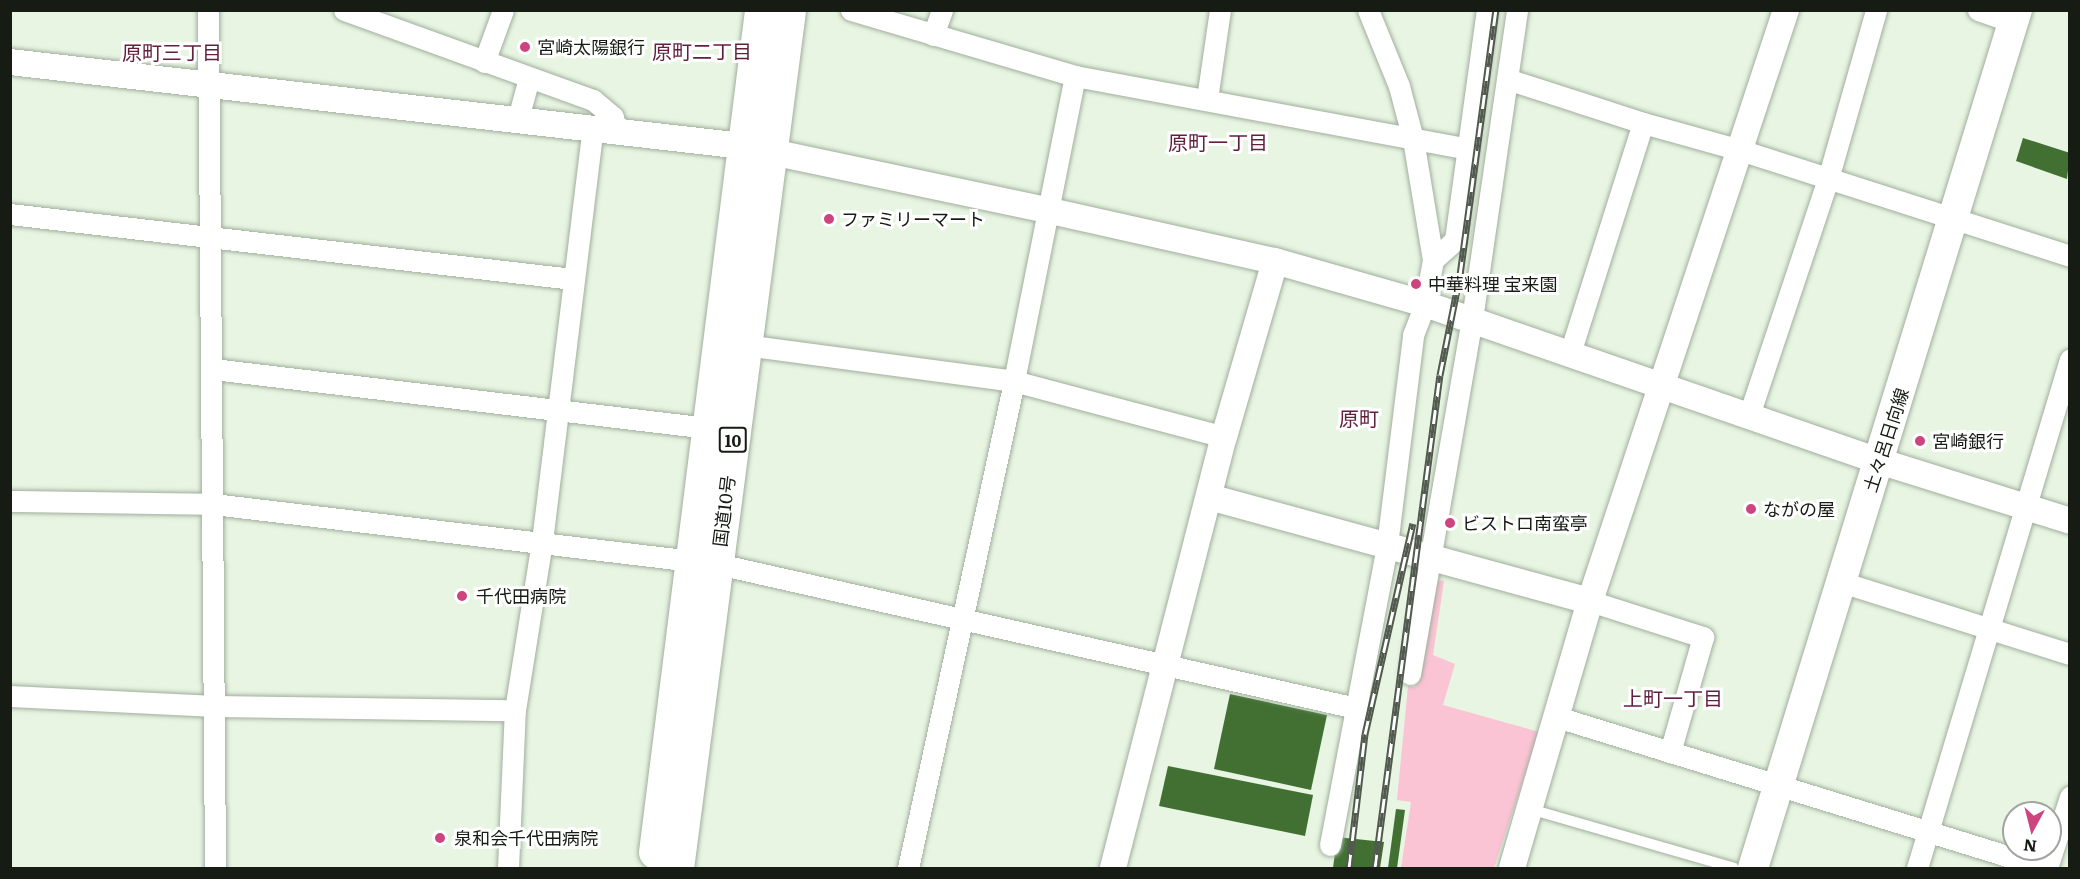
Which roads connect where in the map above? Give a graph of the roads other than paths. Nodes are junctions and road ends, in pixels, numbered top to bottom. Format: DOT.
graph roads {
  1 [pos="208,10"];
  2 [pos="344,10"];
  3 [pos="503,10"];
  4 [pos="761,10"];
  5 [pos="789,10"];
  6 [pos="851,10"];
  7 [pos="942,10"];
  8 [pos="1220,10"];
  9 [pos="1368,10"];
  10 [pos="1487,10"];
  11 [pos="1517,10"];
  12 [pos="1786,10"];
  13 [pos="1876,10"];
  14 [pos="1978,10"];
  15 [pos="2015,16"];
  16 [pos="933,35"];
  17 [pos="10,62"];
  18 [pos="484,62"];
  19 [pos="1075,76"];
  20 [pos="529,78"];
  21 [pos="1507,79"];
  22 [pos="212,86"];
  23 [pos="1207,99"];
  24 [pos="517,122"];
  25 [pos="1643,123"];
  26 [pos="605,132"];
  27 [pos="1413,139"];
  28 [pos="757,149"];
  29 [pos="1468,149"];
  30 [pos="1740,150"];
  31 [pos="1828,179"];
  32 [pos="1046,210"];
  33 [pos="10,214"];
  34 [pos="1956,220"];
  35 [pos="213,237"];
  36 [pos="2070,256"];
  37 [pos="1433,260"];
  38 [pos="1275,261"];
  39 [pos="573,279"];
  40 [pos="1425,304"];
  41 [pos="1472,319"];
  42 [pos="745,345"];
  43 [pos="1570,353"];
  44 [pos="2070,359"];
  45 [pos="213,369"];
  46 [pos="1014,381"];
  47 [pos="1664,386"];
  48 [pos="556,409"];
  49 [pos="1749,415"];
  50 [pos="709,428"];
  51 [pos="1224,437"];
  52 [pos="1879,461"];
  53 [pos="1209,497"];
  54 [pos="10,501"];
  55 [pos="213,504"];
  56 [pos="2023,507"];
  57 [pos="2070,521"];
  58 [pos="542,541"];
  59 [pos="1387,544"];
  60 [pos="1431,557"];
  61 [pos="706,562"];
  62 [pos="1841,582"];
  63 [pos="1590,601"];
  64 [pos="963,620"];
  65 [pos="1989,629"];
  66 [pos="2070,654"];
  67 [pos="1167,664"];
  68 [pos="1410,674"];
  69 [pos="10,696"];
  70 [pos="214,706"];
  71 [pos="1356,708"];
  72 [pos="515,710"];
  73 [pos="1557,717"];
  74 [pos="1670,752"];
  75 [pos="1779,785"];
  76 [pos="2070,797"];
  77 [pos="1530,809"];
  78 [pos="1928,831"];
  79 [pos="1330,845"];
  80 [pos="215,868"];
  81 [pos="508,868"];
  82 [pos="654,868"];
  83 [pos="677,868"];
  84 [pos="908,868"];
  85 [pos="1113,868"];
  86 [pos="1512,868"];
  87 [pos="1734,868"];
  88 [pos="1753,868"];
  89 [pos="1917,868"];
  90 [pos="2047,868"];
  1 -- 22 [label="street"];
  2 -- 18 [label="street"];
  3 -- 18 [label="street"];
  4 -- 28 [label="highway, 国道10号 / 10"];
  5 -- 28 [label="highway, 国道10号 / 10"];
  6 -- 16 [label="street"];
  7 -- 16 [label="street"];
  8 -- 23 [label="street"];
  9 -- 27 [label="street"];
  10 -- 29 [label="street"];
  11 -- 21 [label="street"];
  12 -- 30 [label="street"];
  13 -- 31 [label="street"];
  14 -- 15 [label="street"];
  15 -- 34 [label="main road, 土々呂日向線"];
  16 -- 19 [label="street"];
  17 -- 22 [label="street"];
  18 -- 20 [label="street"];
  19 -- 23 [label="street"];
  19 -- 32 [label="street"];
  20 -- 24 [label="street"];
  20 -- 26 [label="street"];
  21 -- 25 [label="street"];
  21 -- 41 [label="street"];
  22 -- 24 [label="street"];
  22 -- 35 [label="street"];
  23 -- 27 [label="street"];
  24 -- 26 [label="street"];
  25 -- 30 [label="street"];
  25 -- 43 [label="street"];
  26 -- 28 [label="street"];
  26 -- 39 [label="street"];
  27 -- 29 [label="street"];
  27 -- 37 [label="street"];
  28 -- 32 [label="street"];
  28 -- 42 [label="highway, 国道10号 / 10"];
  28 -- 50 [label="highway, 国道10号 / 10"];
  29 -- 37 [label="street"];
  30 -- 31 [label="street"];
  30 -- 47 [label="street"];
  31 -- 34 [label="street"];
  31 -- 49 [label="street"];
  32 -- 38 [label="street"];
  32 -- 46 [label="street"];
  33 -- 35 [label="street"];
  34 -- 36 [label="street"];
  34 -- 52 [label="main road, 土々呂日向線"];
  35 -- 39 [label="street"];
  35 -- 45 [label="street"];
  37 -- 40 [label="street"];
  38 -- 40 [label="street"];
  38 -- 51 [label="street"];
  39 -- 48 [label="street"];
  40 -- 41 [label="street"];
  40 -- 59 [label="street"];
  41 -- 43 [label="street"];
  41 -- 60 [label="street"];
  42 -- 46 [label="street"];
  42 -- 61 [label="highway, 国道10号 / 10"];
  43 -- 47 [label="street"];
  44 -- 56 [label="street"];
  45 -- 48 [label="street"];
  45 -- 55 [label="street"];
  46 -- 51 [label="street"];
  46 -- 64 [label="street"];
  47 -- 49 [label="street"];
  47 -- 63 [label="street"];
  48 -- 50 [label="street"];
  48 -- 58 [label="street"];
  49 -- 52 [label="street"];
  50 -- 61 [label="highway, 国道10号 / 10"];
  51 -- 53 [label="street"];
  52 -- 56 [label="street"];
  52 -- 62 [label="main road, 土々呂日向線"];
  53 -- 59 [label="street"];
  53 -- 67 [label="street"];
  54 -- 55 [label="street"];
  55 -- 58 [label="street"];
  55 -- 70 [label="street"];
  56 -- 57 [label="street"];
  56 -- 65 [label="street"];
  58 -- 61 [label="street"];
  58 -- 72 [label="street"];
  59 -- 60 [label="street"];
  59 -- 71 [label="street"];
  60 -- 63 [label="street"];
  60 -- 68 [label="street"];
  61 -- 64 [label="street"];
  61 -- 82 [label="highway, 国道10号 / 10"];
  61 -- 83 [label="highway, 国道10号 / 10"];
  62 -- 65 [label="street"];
  62 -- 75 [label="main road, 土々呂日向線"];
  63 -- 73 [label="street"];
  63 -- 74 [label="street"];
  64 -- 67 [label="street"];
  64 -- 84 [label="street"];
  65 -- 66 [label="street"];
  65 -- 78 [label="street"];
  67 -- 71 [label="street"];
  67 -- 85 [label="street"];
  69 -- 70 [label="street"];
  70 -- 72 [label="street"];
  70 -- 80 [label="street"];
  71 -- 79 [label="street"];
  72 -- 81 [label="street"];
  73 -- 74 [label="street"];
  73 -- 77 [label="street"];
  74 -- 75 [label="street"];
  75 -- 78 [label="street"];
  75 -- 88 [label="main road, 土々呂日向線"];
  76 -- 90 [label="street"];
  77 -- 86 [label="street"];
  77 -- 87 [label="lane"];
  78 -- 89 [label="street"];
  78 -- 90 [label="street"];
}
